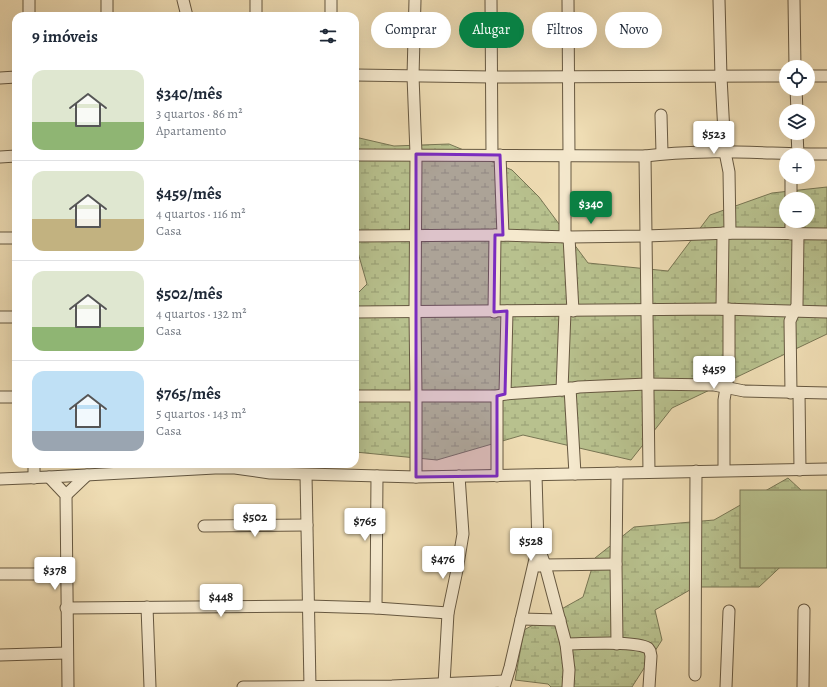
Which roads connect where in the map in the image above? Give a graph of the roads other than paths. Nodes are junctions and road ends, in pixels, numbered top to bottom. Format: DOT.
graph roads {
  1 [pos="29,0"];
  2 [pos="107,0"];
  3 [pos="183,0"];
  4 [pos="256,0"];
  5 [pos="331,0"];
  6 [pos="415,0"];
  7 [pos="491,0"];
  8 [pos="568,0"];
  9 [pos="719,0"];
  10 [pos="794,0"];
  11 [pos="29,12"];
  12 [pos="107,12"];
  13 [pos="186,12"];
  14 [pos="256,12"];
  15 [pos="331,12"];
  16 [pos="795,60"];
  17 [pos="359,75"];
  18 [pos="413,76"];
  19 [pos="568,76"];
  20 [pos="779,76"];
  21 [pos="815,76"];
  22 [pos="827,76"];
  23 [pos="12,77"];
  24 [pos="492,77"];
  25 [pos="721,77"];
  26 [pos="0,78"];
  27 [pos="661,115"];
  28 [pos="725,152"];
  29 [pos="662,153"];
  30 [pos="779,153"];
  31 [pos="416,154"];
  32 [pos="815,154"];
  33 [pos="827,154"];
  34 [pos="359,155"];
  35 [pos="496,155"];
  36 [pos="12,156"];
  37 [pos="567,156"];
  38 [pos="645,156"];
  39 [pos="0,157"];
  40 [pos="793,228"];
  41 [pos="726,233"];
  42 [pos="795,234"];
  43 [pos="827,234"];
  44 [pos="499,235"];
  45 [pos="359,236"];
  46 [pos="416,236"];
  47 [pos="645,236"];
  48 [pos="567,237"];
  49 [pos="0,238"];
  50 [pos="12,238"];
  51 [pos="725,309"];
  52 [pos="646,310"];
  53 [pos="507,311"];
  54 [pos="569,311"];
  55 [pos="794,311"];
  56 [pos="359,312"];
  57 [pos="415,312"];
  58 [pos="494,312"];
  59 [pos="827,312"];
  60 [pos="0,317"];
  61 [pos="12,317"];
  62 [pos="647,384"];
  63 [pos="726,387"];
  64 [pos="566,389"];
  65 [pos="795,393"];
  66 [pos="827,393"];
  67 [pos="501,395"];
  68 [pos="359,396"];
  69 [pos="416,396"];
  70 [pos="0,397"];
  71 [pos="12,397"];
  72 [pos="34,468"];
  73 [pos="148,468"];
  74 [pos="235,468"];
  75 [pos="261,468"];
  76 [pos="110,469"];
  77 [pos="827,469"];
  78 [pos="338,470"];
  79 [pos="724,470"];
  80 [pos="800,470"];
  81 [pos="696,471"];
  82 [pos="649,472"];
  83 [pos="617,473"];
  84 [pos="575,474"];
  85 [pos="87,475"];
  86 [pos="306,475"];
  87 [pos="536,475"];
  88 [pos="377,476"];
  89 [pos="459,476"];
  90 [pos="497,476"];
  91 [pos="49,477"];
  92 [pos="416,477"];
  93 [pos="34,478"];
  94 [pos="0,479"];
  95 [pos="66,495"];
  96 [pos="307,525"];
  97 [pos="204,526"];
  98 [pos="538,546"];
  99 [pos="616,564"];
  100 [pos="545,565"];
  101 [pos="533,568"];
  102 [pos="0,574"];
  103 [pos="67,574"];
  104 [pos="309,606"];
  105 [pos="147,607"];
  106 [pos="66,608"];
  107 [pos="376,608"];
  108 [pos="804,610"];
  109 [pos="729,612"];
  110 [pos="448,613"];
  111 [pos="521,619"];
  112 [pos="560,620"];
  113 [pos="566,644"];
  114 [pos="618,644"];
  115 [pos="67,653"];
  116 [pos="0,654"];
  117 [pos="694,675"];
  118 [pos="444,684"];
  119 [pos="504,684"];
  120 [pos="68,687"];
  121 [pos="72,687"];
  122 [pos="150,687"];
  123 [pos="243,687"];
  124 [pos="310,687"];
  125 [pos="568,687"];
  126 [pos="649,687"];
  127 [pos="726,687"];
  128 [pos="803,687"];
  1 -- 11 [label="street"];
  2 -- 12 [label="street"];
  3 -- 13 [label="street"];
  4 -- 14 [label="street"];
  5 -- 15 [label="street"];
  6 -- 18 [label="street"];
  7 -- 24 [label="street"];
  8 -- 19 [label="street"];
  9 -- 25 [label="street"];
  10 -- 16 [label="street"];
  17 -- 18 [label="street"];
  18 -- 24 [label="street"];
  18 -- 31 [label="street"];
  19 -- 24 [label="street"];
  19 -- 25 [label="street"];
  19 -- 37 [label="street"];
  20 -- 25 [label="street"];
  21 -- 22 [label="street"];
  23 -- 26 [label="street"];
  24 -- 35 [label="street"];
  25 -- 28 [label="street"];
  27 -- 29 [label="street"];
  28 -- 29 [label="street"];
  28 -- 30 [label="street"];
  28 -- 41 [label="street"];
  29 -- 38 [label="street"];
  31 -- 34 [label="street"];
  31 -- 35 [label="street"];
  31 -- 46 [label="street"];
  32 -- 33 [label="street"];
  35 -- 37 [label="street"];
  35 -- 44 [label="street"];
  36 -- 39 [label="street"];
  37 -- 38 [label="street"];
  37 -- 48 [label="street"];
  38 -- 47 [label="street"];
  40 -- 42 [label="street"];
  41 -- 42 [label="street"];
  41 -- 47 [label="street"];
  41 -- 51 [label="street"];
  42 -- 43 [label="street"];
  42 -- 55 [label="street"];
  44 -- 46 [label="street"];
  44 -- 48 [label="street"];
  44 -- 58 [label="street"];
  45 -- 46 [label="street"];
  46 -- 57 [label="street"];
  47 -- 48 [label="street"];
  47 -- 52 [label="street"];
  48 -- 54 [label="street"];
  49 -- 50 [label="street"];
  51 -- 52 [label="street"];
  51 -- 55 [label="street"];
  51 -- 63 [label="street"];
  52 -- 54 [label="street"];
  52 -- 62 [label="street"];
  53 -- 54 [label="street"];
  53 -- 58 [label="street"];
  53 -- 67 [label="street"];
  54 -- 64 [label="street"];
  55 -- 59 [label="street"];
  55 -- 65 [label="street"];
  56 -- 57 [label="street"];
  57 -- 58 [label="street"];
  57 -- 69 [label="street"];
  60 -- 61 [label="street"];
  62 -- 63 [label="street"];
  62 -- 64 [label="street"];
  62 -- 82 [label="street"];
  63 -- 65 [label="street"];
  63 -- 79 [label="street"];
  64 -- 67 [label="street"];
  64 -- 84 [label="street"];
  65 -- 66 [label="street"];
  65 -- 80 [label="street"];
  67 -- 69 [label="street"];
  67 -- 90 [label="street"];
  68 -- 69 [label="street"];
  69 -- 92 [label="street"];
  70 -- 71 [label="street"];
  72 -- 93 [label="street"];
  73 -- 76 [label="street"];
  74 -- 75 [label="street"];
  75 -- 86 [label="street"];
  76 -- 85 [label="street"];
  77 -- 80 [label="street"];
  78 -- 86 [label="street"];
  78 -- 88 [label="street"];
  79 -- 80 [label="street"];
  79 -- 81 [label="street"];
  81 -- 82 [label="street"];
  81 -- 117 [label="street"];
  82 -- 83 [label="street"];
  83 -- 84 [label="street"];
  83 -- 99 [label="street"];
  84 -- 87 [label="street"];
  85 -- 91 [label="street"];
  85 -- 95 [label="street"];
  86 -- 96 [label="street"];
  87 -- 90 [label="street"];
  87 -- 98 [label="street"];
  88 -- 92 [label="street"];
  88 -- 107 [label="street"];
  89 -- 90 [label="street"];
  89 -- 92 [label="street"];
  89 -- 110 [label="street"];
  91 -- 93 [label="street"];
  91 -- 95 [label="street"];
  93 -- 94 [label="street"];
  95 -- 103 [label="street"];
  96 -- 97 [label="street"];
  96 -- 104 [label="street"];
  98 -- 100 [label="street"];
  98 -- 101 [label="street"];
  99 -- 100 [label="street"];
  99 -- 114 [label="street"];
  100 -- 101 [label="street"];
  100 -- 112 [label="street"];
  101 -- 111 [label="street"];
  102 -- 103 [label="street"];
  103 -- 106 [label="street"];
  104 -- 105 [label="street"];
  104 -- 107 [label="street"];
  104 -- 124 [label="street"];
  105 -- 106 [label="street"];
  105 -- 122 [label="street"];
  106 -- 115 [label="street"];
  107 -- 110 [label="street"];
  108 -- 128 [label="street"];
  109 -- 127 [label="street"];
  110 -- 118 [label="street"];
  111 -- 112 [label="street"];
  111 -- 119 [label="street"];
  112 -- 113 [label="street"];
  113 -- 114 [label="street"];
  113 -- 125 [label="street"];
  114 -- 126 [label="street"];
  115 -- 116 [label="street"];
  115 -- 120 [label="street"];
  118 -- 119 [label="street"];
  118 -- 124 [label="street"];
  120 -- 121 [label="street"];
  123 -- 124 [label="street"];
}
